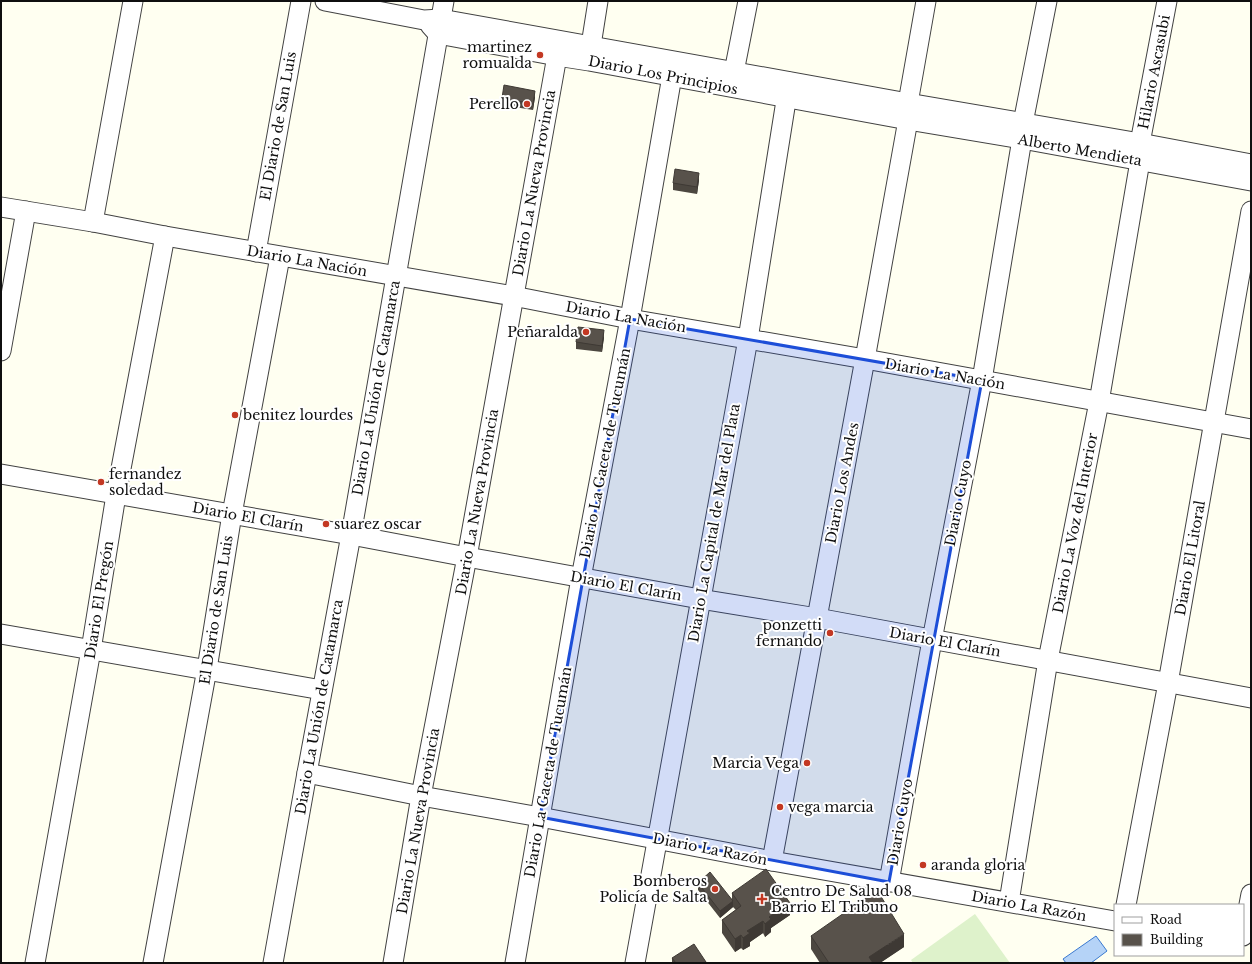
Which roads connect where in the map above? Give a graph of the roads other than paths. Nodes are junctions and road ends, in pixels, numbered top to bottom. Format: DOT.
graph roads {
  1 [pos="133,1"];
  2 [pos="301,1"];
  3 [pos="325,1"];
  4 [pos="598,1"];
  5 [pos="748,1"];
  6 [pos="926,1"];
  7 [pos="1047,1"];
  8 [pos="1167,1"];
  9 [pos="437,18"];
  10 [pos="558,48"];
  11 [pos="590,54"];
  12 [pos="673,69"];
  13 [pos="734,72"];
  14 [pos="788,90"];
  15 [pos="908,112"];
  16 [pos="1022,131"];
  17 [pos="1140,152"];
  18 [pos="1251,164"];
  19 [pos="1251,181"];
  20 [pos="1,207"];
  21 [pos="26,211"];
  22 [pos="1251,211"];
  23 [pos="93,222"];
  24 [pos="165,236"];
  25 [pos="256,252"];
  26 [pos="280,257"];
  27 [pos="396,276"];
  28 [pos="513,296"];
  29 [pos="630,319"];
  30 [pos="748,339"];
  31 [pos="1,351"];
  32 [pos="865,359"];
  33 [pos="982,380"];
  34 [pos="1099,402"];
  35 [pos="1214,422"];
  36 [pos="1251,429"];
  37 [pos="1,474"];
  38 [pos="116,495"];
  39 [pos="232,514"];
  40 [pos="351,535"];
  41 [pos="467,557"];
  42 [pos="581,578"];
  43 [pos="700,599"];
  44 [pos="817,618"];
  45 [pos="1,634"];
  46 [pos="932,640"];
  47 [pos="91,650"];
  48 [pos="1048,660"];
  49 [pos="207,669"];
  50 [pos="1168,683"];
  51 [pos="322,690"];
  52 [pos="1251,698"];
  53 [pos="306,773"];
  54 [pos="421,796"];
  55 [pos="540,817"];
  56 [pos="657,838"];
  57 [pos="772,861"];
  58 [pos="889,882"];
  59 [pos="1251,894"];
  60 [pos="1009,902"];
  61 [pos="1126,904"];
  62 [pos="1114,921"];
  63 [pos="1244,931"];
  64 [pos="35,963"];
  65 [pos="153,963"];
  66 [pos="273,963"];
  67 [pos="393,963"];
  68 [pos="515,963"];
  69 [pos="634,963"];
  1 -- 23 [label="street"];
  2 -- 25 [label="street, El Diario de San Luis"];
  3 -- 9 [label="street, Diario Los Principios"];
  4 -- 11 [label="street"];
  5 -- 13 [label="street"];
  6 -- 15 [label="street, Diario Los Andes"];
  7 -- 16 [label="street, Diario Cuyo"];
  8 -- 17 [label="street, Hilario Ascasubi"];
  9 -- 10 [label="street, Diario Los Principios"];
  9 -- 27 [label="street, Diario La Unión de Catamarca"];
  10 -- 11 [label="street, Diario Los Principios"];
  10 -- 28 [label="street, Diario La Nueva Provincia"];
  11 -- 12 [label="street, Diario Los Principios"];
  12 -- 13 [label="street, Diario Los Principios"];
  12 -- 14 [label="street, Diario Los Principios"];
  12 -- 29 [label="street, Diario La Gaceta de Tucumán"];
  13 -- 14 [label="street, Diario Los Principios"];
  14 -- 15 [label="street, Diario Los Principios"];
  14 -- 30 [label="street, Diario La Capital de Mar del Plata"];
  15 -- 16 [label="street, Alberto Mendieta"];
  15 -- 32 [label="street, Diario Los Andes"];
  16 -- 17 [label="street, Alberto Mendieta"];
  16 -- 33 [label="street, Diario Cuyo"];
  17 -- 18 [label="street, Alberto Mendieta"];
  17 -- 19 [label="street, Alberto Mendieta"];
  17 -- 34 [label="street, Diario La Voz del Interior"];
  20 -- 21 [label="street, Diario La Nación"];
  21 -- 23 [label="street, Diario La Nación"];
  21 -- 31 [label="street"];
  22 -- 35 [label="street, Diario El Litoral"];
  23 -- 24 [label="street, Diario La Nación"];
  24 -- 25 [label="street, Diario La Nación"];
  24 -- 38 [label="street, Diario El Pregón"];
  25 -- 26 [label="street, Diario La Nación"];
  26 -- 27 [label="street, Diario La Nación"];
  26 -- 39 [label="street, El Diario de San Luis"];
  27 -- 28 [label="street, Diario La Nación"];
  27 -- 40 [label="street, Diario La Unión de Catamarca"];
  28 -- 29 [label="street, Diario La Nación"];
  28 -- 41 [label="street, Diario La Nueva Provincia"];
  29 -- 30 [label="street, Diario La Nación"];
  29 -- 42 [label="street, Diario La Gaceta de Tucumán"];
  30 -- 32 [label="street, Diario La Nación"];
  30 -- 43 [label="street, Diario La Capital de Mar del Plata"];
  32 -- 33 [label="street, Diario La Nación"];
  32 -- 44 [label="street, Diario Los Andes"];
  33 -- 34 [label="street, Diario La Nación"];
  33 -- 46 [label="street, Diario Cuyo"];
  34 -- 35 [label="street, Diario La Nación"];
  34 -- 48 [label="street, Diario La Voz del Interior"];
  35 -- 36 [label="street, Diario La Nación"];
  35 -- 50 [label="street, Diario El Litoral"];
  37 -- 38 [label="street, Diario El Clarín"];
  38 -- 39 [label="street, Diario El Clarín"];
  38 -- 47 [label="street, Diario El Pregón"];
  39 -- 40 [label="street, Diario El Clarín"];
  39 -- 49 [label="street, El Diario de San Luis"];
  40 -- 41 [label="street, Diario El Clarín"];
  40 -- 51 [label="street, Diario La Unión de Catamarca"];
  41 -- 42 [label="street, Diario El Clarín"];
  41 -- 54 [label="street, Diario La Nueva Provincia"];
  42 -- 43 [label="street, Diario El Clarín"];
  42 -- 55 [label="street, Diario La Gaceta de Tucumán"];
  43 -- 44 [label="street, Diario El Clarín"];
  43 -- 56 [label="street, Diario La Capital de Mar del Plata"];
  44 -- 46 [label="street, Diario El Clarín"];
  44 -- 57 [label="street, Diario Los Andes"];
  45 -- 47 [label="street"];
  46 -- 48 [label="street, Diario El Clarín"];
  46 -- 58 [label="street, Diario Cuyo"];
  47 -- 49 [label="street"];
  47 -- 64 [label="street, Diario El Pregón"];
  48 -- 50 [label="street, Diario El Clarín"];
  48 -- 60 [label="street, Diario La Voz del Interior"];
  49 -- 51 [label="street"];
  49 -- 65 [label="street, El Diario de San Luis"];
  50 -- 52 [label="street, Diario El Clarín"];
  50 -- 61 [label="street, Diario El Litoral"];
  51 -- 53 [label="street, Diario La Unión de Catamarca"];
  53 -- 54 [label="street, Diario La Razón"];
  53 -- 66 [label="street, Diario La Unión de Catamarca"];
  54 -- 55 [label="street, Diario La Razón"];
  54 -- 67 [label="street, Diario La Nueva Provincia"];
  55 -- 56 [label="street, Diario La Razón"];
  55 -- 68 [label="street, Diario La Gaceta de Tucumán"];
  56 -- 57 [label="street, Diario La Razón"];
  56 -- 69 [label="street, Diario La Capital de Mar del Plata"];
  57 -- 58 [label="street, Diario La Razón"];
  58 -- 60 [label="street, Diario La Razón"];
  59 -- 63 [label="street"];
  60 -- 62 [label="street, Diario La Razón"];
}
